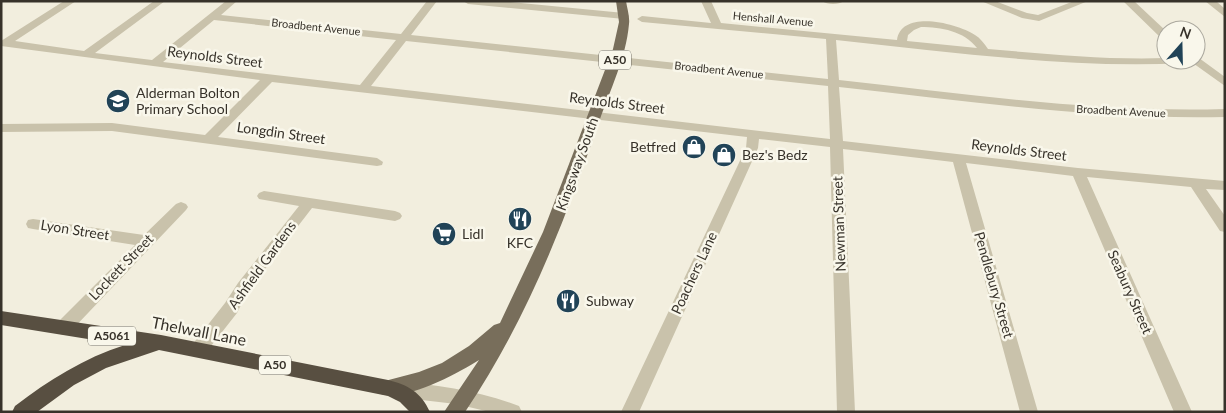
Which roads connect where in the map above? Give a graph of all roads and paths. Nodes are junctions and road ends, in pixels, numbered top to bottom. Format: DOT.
graph roads {
  1 [pos="71,1"];
  2 [pos="160,1"];
  3 [pos="232,1"];
  4 [pos="432,1"];
  5 [pos="468,1"];
  6 [pos="621,1"];
  7 [pos="706,1"];
  8 [pos="827,1"];
  9 [pos="839,1"];
  10 [pos="986,1"];
  11 [pos="1083,1"];
  12 [pos="1128,1"];
  13 [pos="1210,1"];
  14 [pos="510,3"];
  15 [pos="1225,14"];
  16 [pos="624,16"];
  17 [pos="213,17"];
  18 [pos="642,19"];
  19 [pos="717,26"];
  20 [pos="1156,28"];
  21 [pos="404,36"];
  22 [pos="831,37"];
  23 [pos="902,43"];
  24 [pos="4,44"];
  25 [pos="984,51"];
  26 [pos="88,53"];
  27 [pos="616,59"];
  28 [pos="1156,61"];
  29 [pos="154,64"];
  30 [pos="1206,69"];
  31 [pos="269,78"];
  32 [pos="832,82"];
  33 [pos="1225,83"];
  34 [pos="363,89"];
  35 [pos="1225,112"];
  36 [pos="594,115"];
  37 [pos="1,128"];
  38 [pos="754,134"];
  39 [pos="209,139"];
  40 [pos="836,144"];
  41 [pos="958,158"];
  42 [pos="377,162"];
  43 [pos="1078,172"];
  44 [pos="1196,184"];
  45 [pos="1225,186"];
  46 [pos="264,196"];
  47 [pos="308,204"];
  48 [pos="181,207"];
  49 [pos="395,216"];
  50 [pos="33,224"];
  51 [pos="1225,228"];
  52 [pos="146,241"];
  53 [pos="1,318"];
  54 [pos="509,322"];
  55 [pos="63,328"];
  56 [pos="161,343"];
  57 [pos="198,350"];
  58 [pos="388,388"];
  59 [pos="459,405"];
  60 [pos="22,412"];
  61 [pos="420,412"];
  62 [pos="514,412"];
  63 [pos="630,412"];
  64 [pos="846,412"];
  65 [pos="1029,412"];
  66 [pos="1183,412"];
  1 -- 24 [label="street"];
  2 -- 26 [label="street"];
  3 -- 17 [label="street"];
  4 -- 21 [label="street"];
  5 -- 14 [label="street"];
  6 -- 16 [label="main road, Kingsway South / A50"];
  7 -- 19 [label="street"];
  8 -- 9 [label="street"];
  10 -- 11 [label="street"];
  12 -- 20 [label="street"];
  13 -- 15 [label="street"];
  14 -- 16 [label="street"];
  16 -- 27 [label="main road, Kingsway South / A50"];
  17 -- 21 [label="street, Broadbent Avenue"];
  17 -- 29 [label="street"];
  18 -- 19 [label="street, Henshall Avenue"];
  19 -- 22 [label="street, Henshall Avenue"];
  21 -- 27 [label="street, Broadbent Avenue"];
  21 -- 34 [label="street"];
  22 -- 23 [label="street, Henshall Avenue"];
  22 -- 32 [label="street, Newman Street"];
  23 -- 25 [label="street, Henshall Avenue"];
  23 -- 25 [label="street"];
  24 -- 26 [label="street, Reynolds Street"];
  25 -- 28 [label="street, Henshall Avenue"];
  26 -- 29 [label="street, Reynolds Street"];
  27 -- 32 [label="street, Broadbent Avenue"];
  27 -- 36 [label="main road, Kingsway South / A50"];
  29 -- 31 [label="street, Reynolds Street"];
  30 -- 33 [label="street"];
  31 -- 34 [label="street, Reynolds Street"];
  31 -- 39 [label="street"];
  32 -- 35 [label="street, Broadbent Avenue"];
  32 -- 40 [label="street, Newman Street"];
  34 -- 36 [label="street, Reynolds Street"];
  36 -- 38 [label="street, Reynolds Street"];
  36 -- 54 [label="main road, Kingsway South / A50"];
  37 -- 39 [label="street, Longdin Street"];
  38 -- 40 [label="street, Reynolds Street"];
  38 -- 63 [label="street, Poachers Lane"];
  39 -- 42 [label="street, Longdin Street"];
  40 -- 41 [label="street, Reynolds Street"];
  40 -- 64 [label="street, Newman Street"];
  41 -- 43 [label="street, Reynolds Street"];
  41 -- 65 [label="street, Pendlebury Street"];
  43 -- 44 [label="street, Reynolds Street"];
  43 -- 66 [label="street, Seabury Street"];
  44 -- 45 [label="street, Reynolds Street"];
  44 -- 51 [label="street"];
  46 -- 47 [label="street"];
  47 -- 49 [label="street"];
  47 -- 57 [label="street, Ashfield Gardens"];
  48 -- 52 [label="street, Lockett Street"];
  50 -- 52 [label="street, Lyon Street"];
  52 -- 55 [label="street, Lockett Street"];
  53 -- 55 [label="highway, Thelwall Lane / A5061"];
  54 -- 58 [label="main road, Kingsway South / A50"];
  54 -- 59 [label="main road, Kingsway South / A50"];
  55 -- 56 [label="highway, Thelwall Lane / A5061"];
  56 -- 57 [label="highway, Thelwall Lane / A50"];
  56 -- 60 [label="highway, A50"];
  57 -- 58 [label="highway, Thelwall Lane / A50"];
  58 -- 59 [label="street, Thelwall Lane"];
  58 -- 61 [label="highway, Thelwall Lane / A50"];
  59 -- 62 [label="street, Thelwall Lane"];
}
